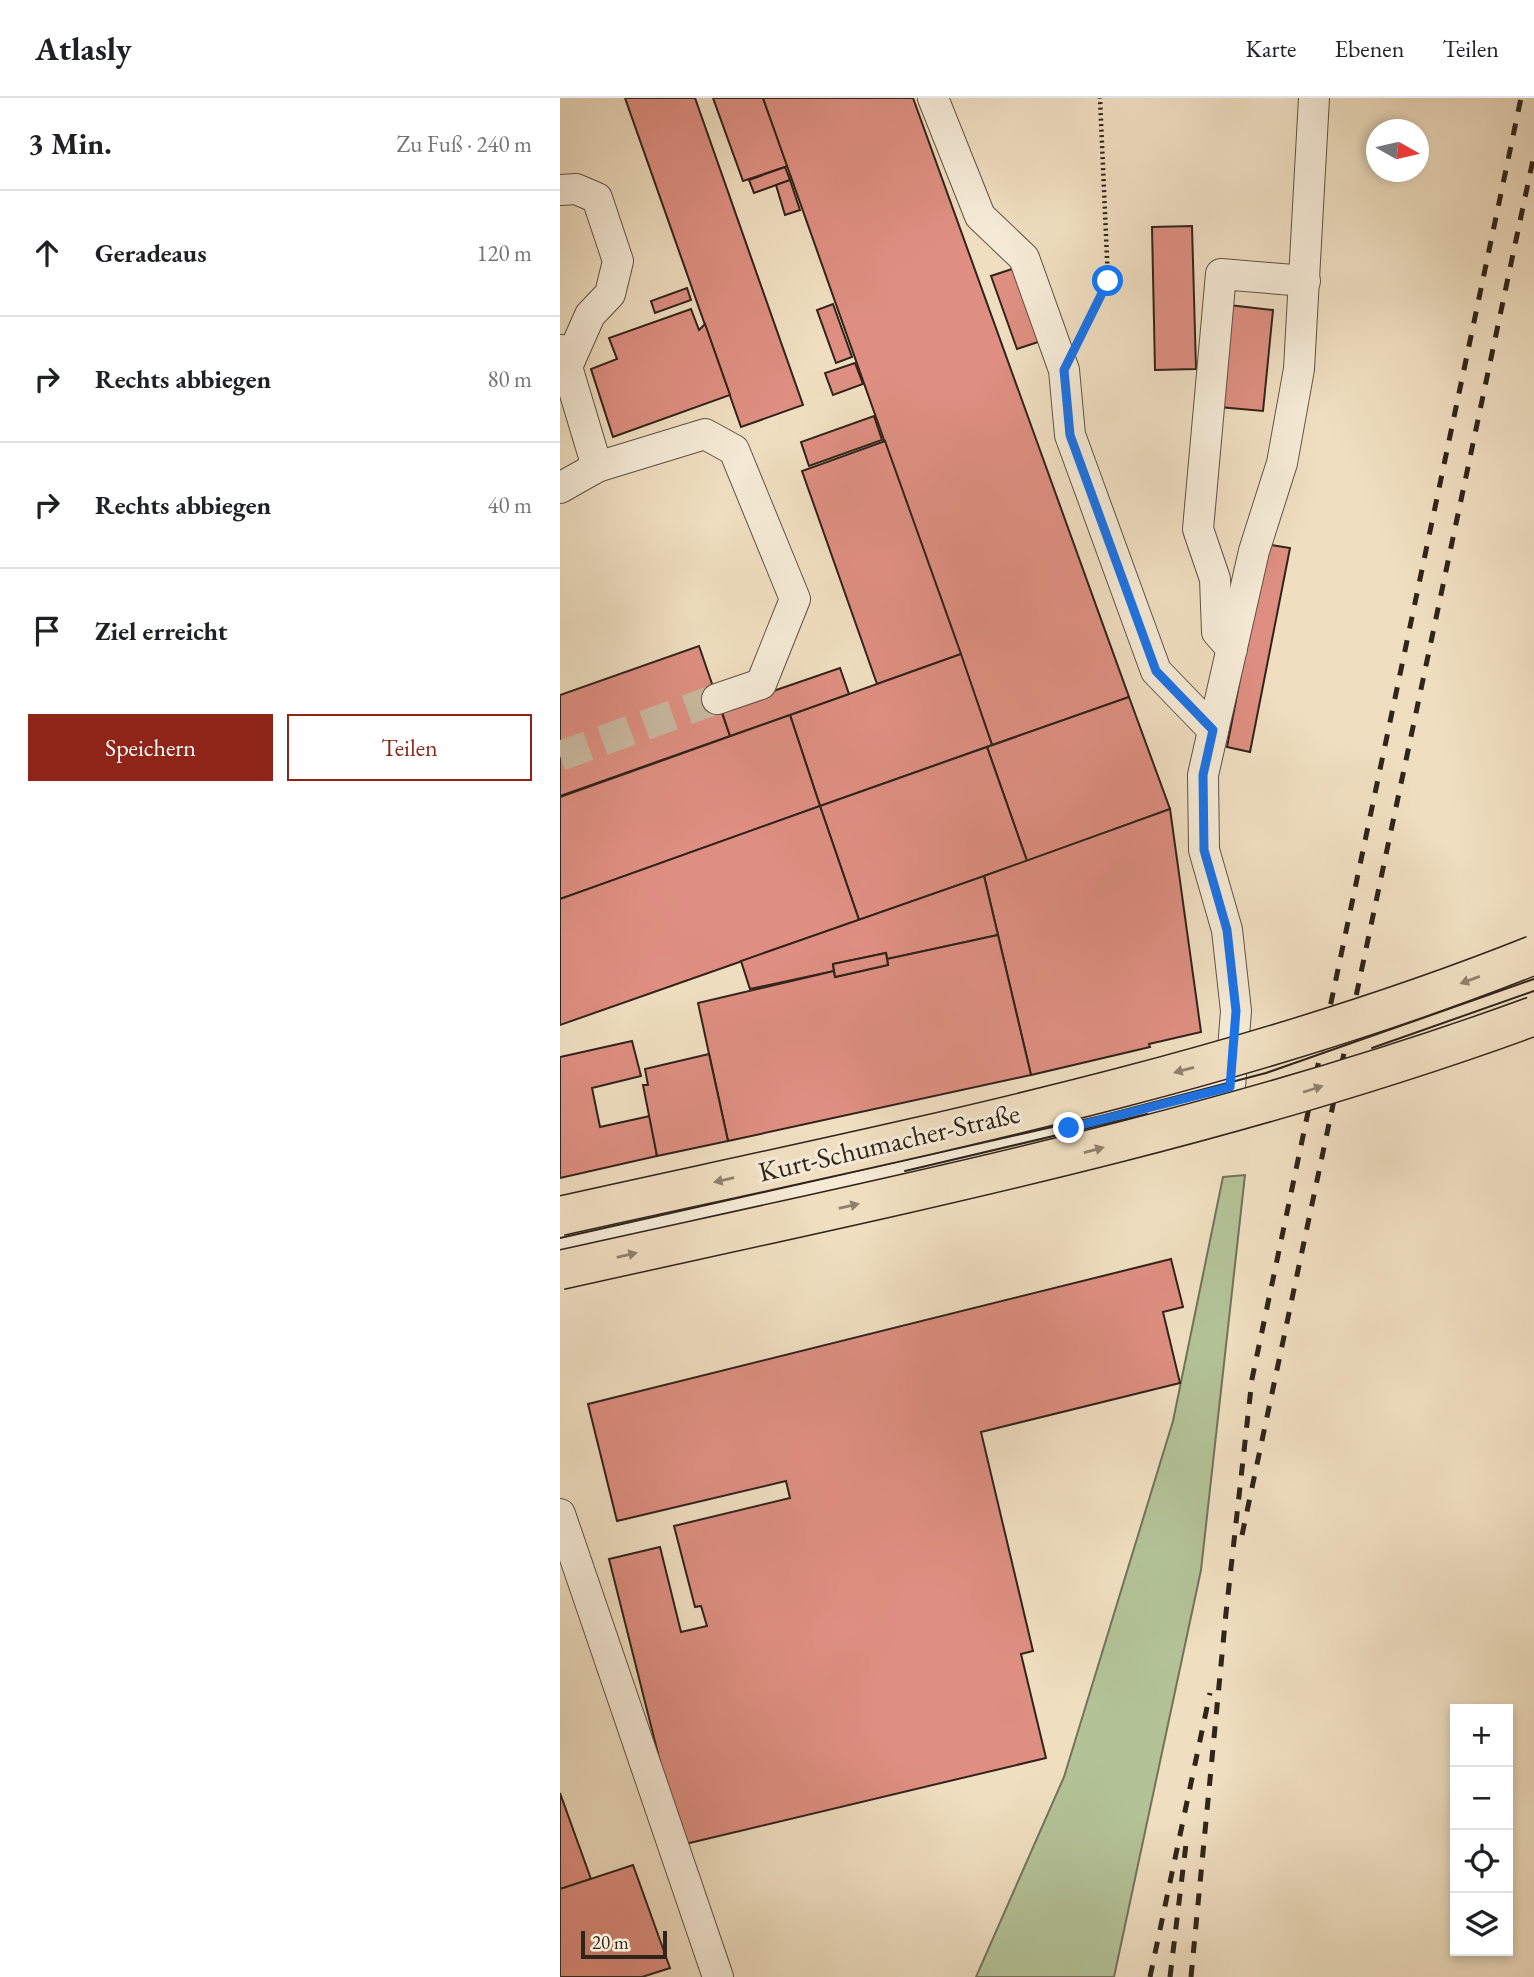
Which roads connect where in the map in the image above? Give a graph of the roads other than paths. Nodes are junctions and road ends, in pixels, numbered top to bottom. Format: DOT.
graph roads {
  1 [pos="933,98"];
  2 [pos="1314,98"];
  3 [pos="560,190"];
  4 [pos="1305,281"];
  5 [pos="564,355"];
  6 [pos="597,467"];
  7 [pos="560,488"];
  8 [pos="1232,649"];
  9 [pos="718,699"];
  10 [pos="1213,730"];
  11 [pos="1534,955"];
  12 [pos="1534,1016"];
  13 [pos="560,1216"];
  14 [pos="560,1242"];
  15 [pos="560,1270"];
  16 [pos="560,1514"];
  17 [pos="718,1977"];
  1 -- 10 [label="lane"];
  2 -- 4 [label="lane"];
  3 -- 5 [label="lane"];
  4 -- 8 [label="lane"];
  4 -- 8 [label="lane"];
  5 -- 6 [label="lane"];
  6 -- 7 [label="lane"];
  6 -- 9 [label="lane"];
  8 -- 10 [label="lane"];
  10 -- 14 [label="lane"];
  11 -- 13 [label="main road, Kurt-Schumacher-Straße, one-way, bridge"];
  15 -- 12 [label="main road, Kurt-Schumacher-Straße, one-way, bridge"];
  16 -- 17 [label="lane"];
}
